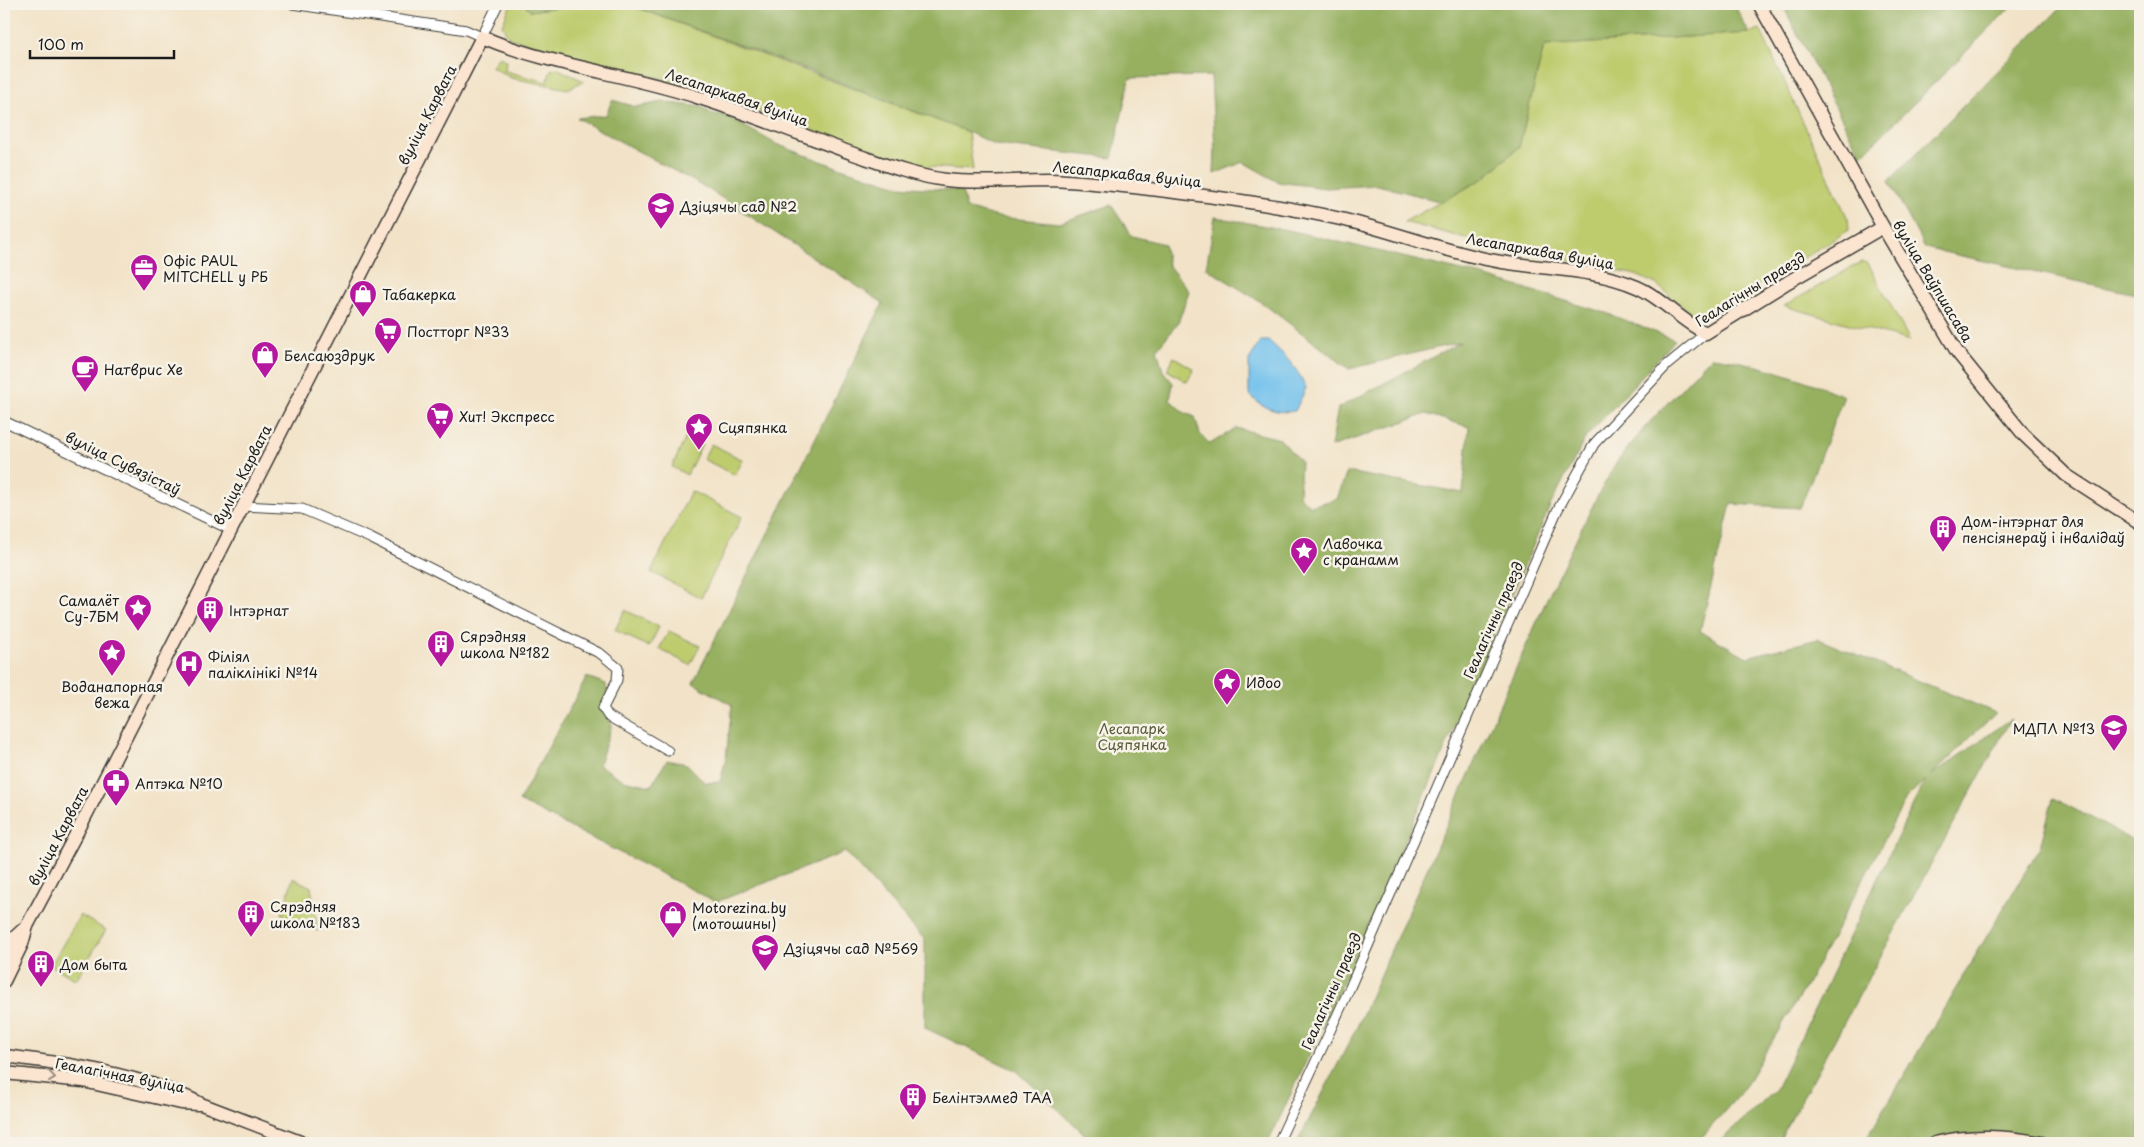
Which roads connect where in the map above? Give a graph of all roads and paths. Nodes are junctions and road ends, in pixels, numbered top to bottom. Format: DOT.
graph roads {
  1 [pos="292,4"];
  2 [pos="498,4"];
  3 [pos="1759,4"];
  4 [pos="482,37"];
  5 [pos="1883,227"];
  6 [pos="1706,333"];
  7 [pos="4,421"];
  8 [pos="243,506"];
  9 [pos="2140,524"];
  10 [pos="231,530"];
  11 [pos="668,751"];
  12 [pos="26,926"];
  13 [pos="4,955"];
  14 [pos="4,981"];
  15 [pos="4,1056"];
  16 [pos="4,1073"];
  17 [pos="201,1104"];
  18 [pos="303,1143"];
  19 [pos="1278,1143"];
  20 [pos="1935,1143"];
  21 [pos="2042,1143"];
  1 -- 4 [label="street"];
  2 -- 4 [label="street, вуліца Карвата"];
  3 -- 5 [label="street, вуліца Ваўпшасава"];
  4 -- 6 [label="street, Лесапаркавая вуліца"];
  4 -- 8 [label="street, вуліца Карвата"];
  5 -- 6 [label="street, Геалагічны праезд"];
  5 -- 9 [label="street, вуліца Ваўпшасава"];
  6 -- 19 [label="street, Геалагічны праезд"];
  7 -- 10 [label="street, вуліца Сувязістаў"];
  8 -- 10 [label="street, вуліца Карвата"];
  8 -- 11 [label="street"];
  10 -- 12 [label="street, вуліца Карвата"];
  12 -- 13 [label="street, вуліца Карвата"];
  12 -- 14 [label="street, вуліца Карвата"];
  15 -- 17 [label="street, Геалагічная вуліца"];
  16 -- 17 [label="street, Геалагічная вуліца, one-way"];
  17 -- 18 [label="street, Геалагічная вуліца"];
  20 -- 21 [label="street"];
}
